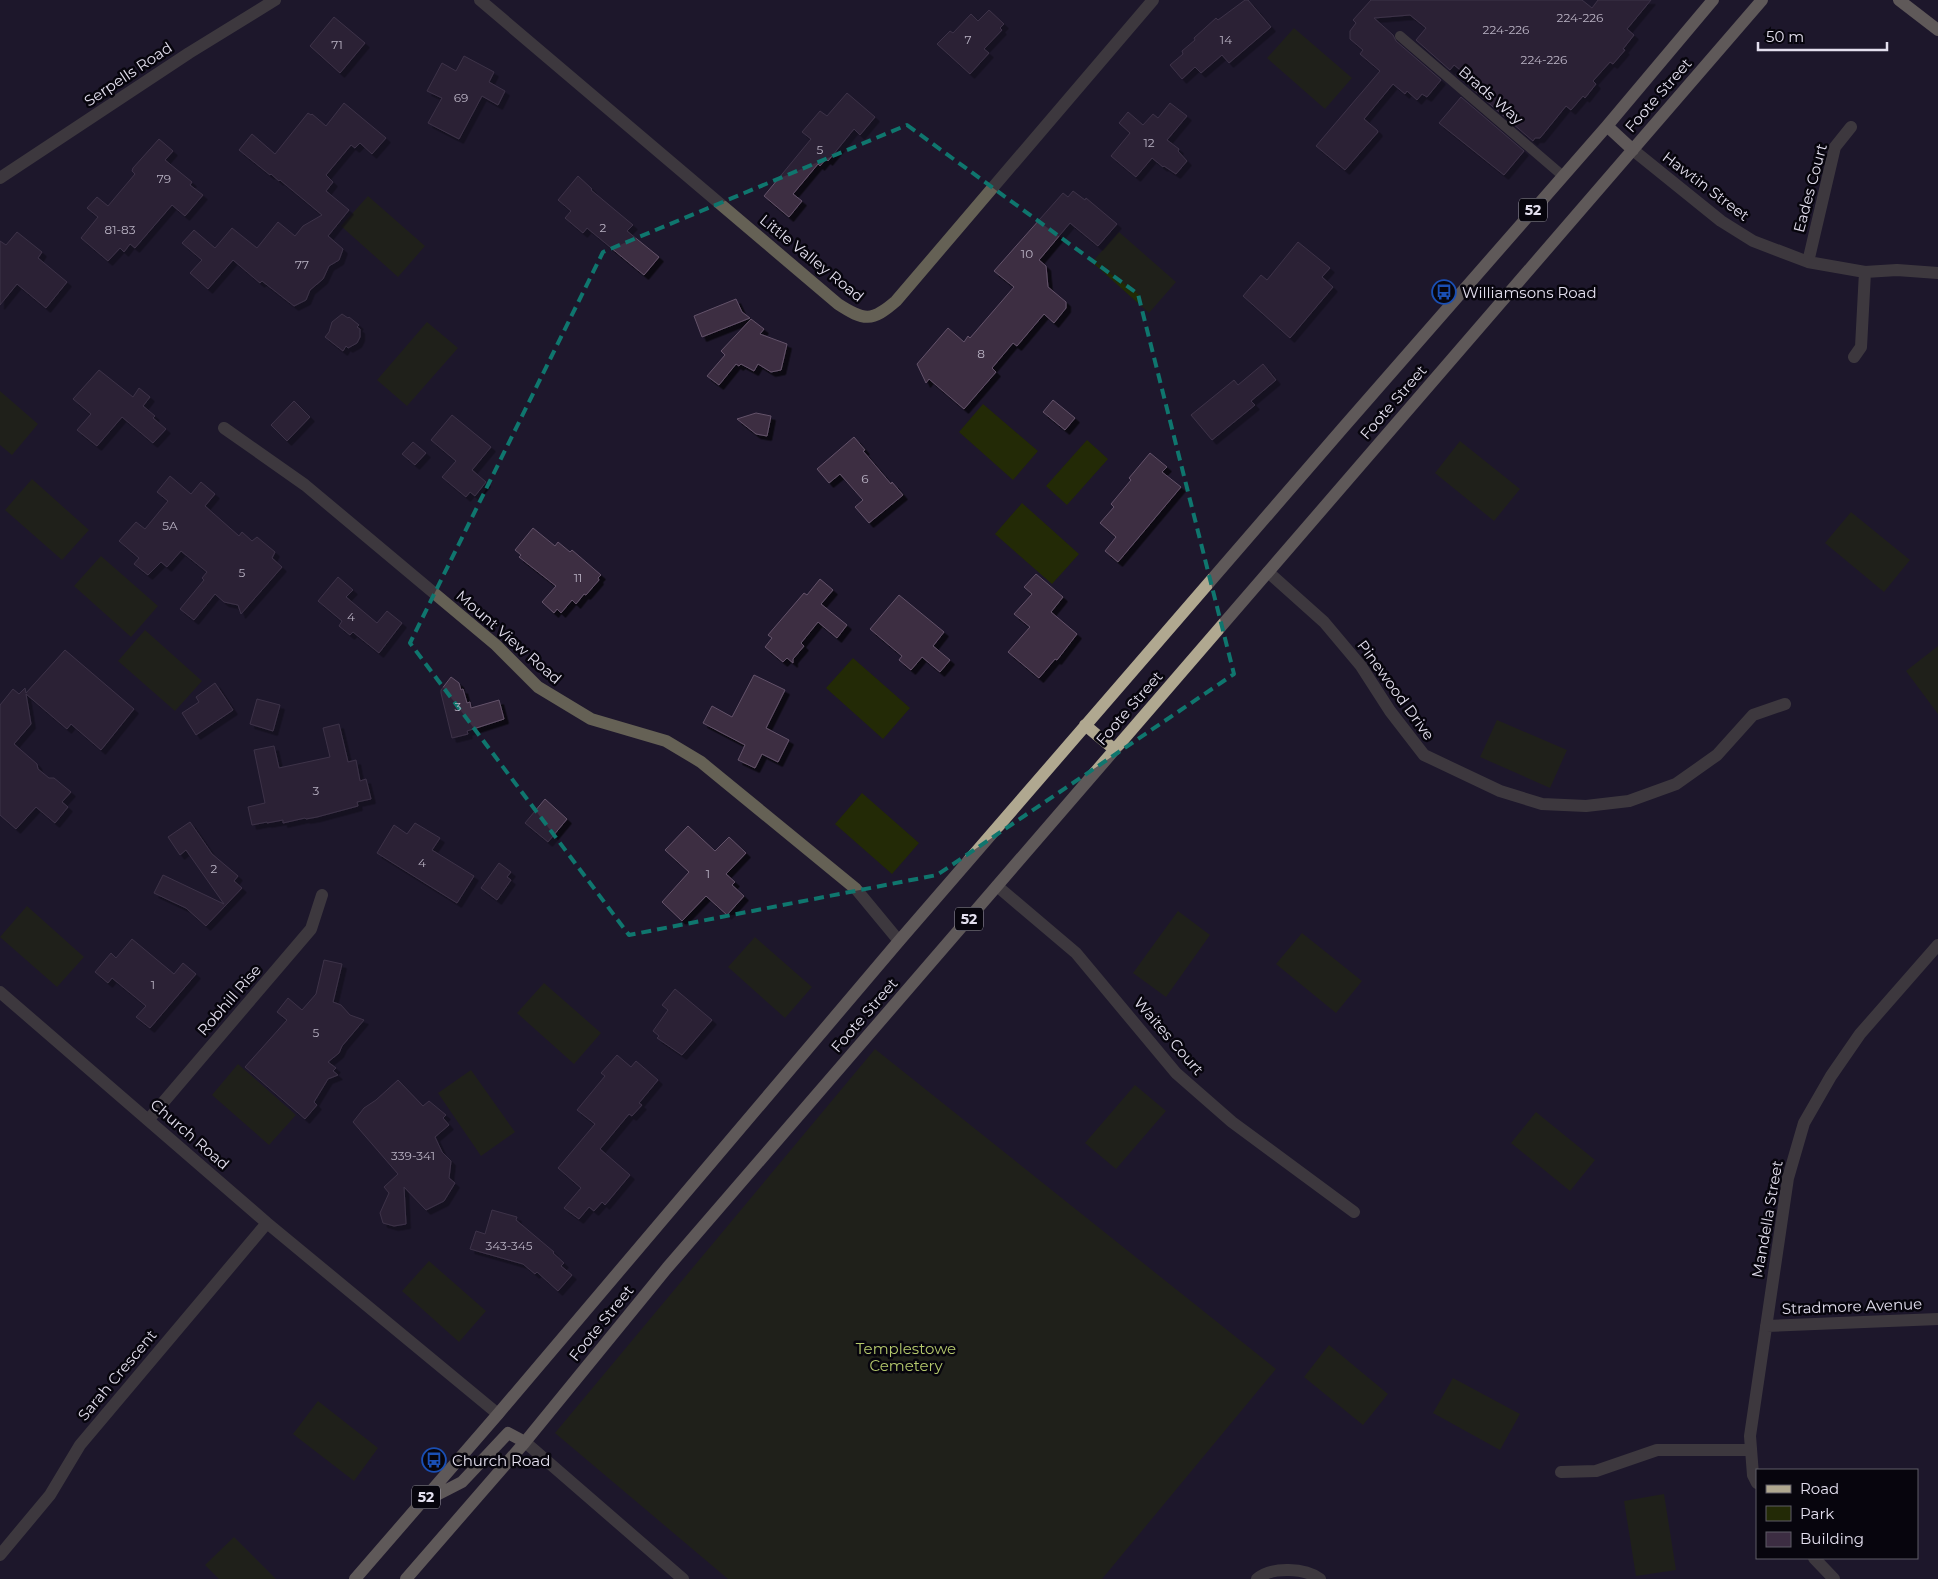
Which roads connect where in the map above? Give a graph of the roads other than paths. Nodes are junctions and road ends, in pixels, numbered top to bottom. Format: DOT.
graph roads {
  1 [pos="275,0"];
  2 [pos="480,0"];
  3 [pos="1153,0"];
  4 [pos="1713,0"];
  5 [pos="1762,0"];
  6 [pos="1887,0"];
  7 [pos="1903,3"];
  8 [pos="1938,30"];
  9 [pos="1400,36"];
  10 [pos="1607,126"];
  11 [pos="1851,127"];
  12 [pos="1633,150"];
  13 [pos="1563,176"];
  14 [pos="0,178"];
  15 [pos="1808,262"];
  16 [pos="1865,272"];
  17 [pos="1938,273"];
  18 [pos="1854,357"];
  19 [pos="224,428"];
  20 [pos="1268,572"];
  21 [pos="1785,704"];
  22 [pos="1085,725"];
  23 [pos="1115,750"];
  24 [pos="997,886"];
  25 [pos="322,895"];
  26 [pos="899,941"];
  27 [pos="1938,945"];
  28 [pos="0,992"];
  29 [pos="149,1119"];
  30 [pos="1354,1212"];
  31 [pos="267,1223"];
  32 [pos="1938,1319"];
  33 [pos="1766,1326"];
  34 [pos="498,1414"];
  35 [pos="525,1442"];
  36 [pos="1751,1450"];
  37 [pos="1561,1472"];
  38 [pos="1756,1481"];
  39 [pos="421,1503"];
  40 [pos="0,1555"];
  41 [pos="1815,1559"];
  42 [pos="362,1576"];
  43 [pos="406,1579"];
  44 [pos="683,1579"];
  45 [pos="1257,1579"];
  46 [pos="1320,1579"];
  47 [pos="1834,1579"];
  1 -- 14 [label="street, Serpells Road"];
  2 -- 3 [label="street, Little Valley Road"];
  4 -- 10 [label="main road, Foote Street / 52"];
  5 -- 12 [label="main road, Foote Street / 52"];
  6 -- 7 [label="main road"];
  7 -- 8 [label="main road"];
  9 -- 13 [label="lane, Brads Way"];
  10 -- 12 [label="main road"];
  10 -- 13 [label="main road, Foote Street / 52"];
  11 -- 15 [label="street, Eades Court"];
  12 -- 15 [label="street, Hawtin Street"];
  12 -- 20 [label="main road, Foote Street / 52"];
  13 -- 22 [label="main road, Foote Street / 52"];
  15 -- 16 [label="street, Hawtin Street"];
  16 -- 17 [label="street, Hawtin Street"];
  16 -- 18 [label="street"];
  19 -- 26 [label="street, Mount View Road"];
  20 -- 21 [label="street, Pinewood Drive"];
  20 -- 23 [label="main road, Foote Street / 52"];
  22 -- 23 [label="main road"];
  22 -- 26 [label="main road, Foote Street / 52"];
  23 -- 24 [label="main road, Foote Street / 52"];
  24 -- 30 [label="street, Waites Court"];
  24 -- 35 [label="main road, Foote Street / 52"];
  25 -- 29 [label="street, Robhill Rise"];
  26 -- 34 [label="main road, Foote Street / 52"];
  27 -- 33 [label="street, Mandella Street"];
  28 -- 29 [label="street, Church Road"];
  29 -- 31 [label="street, Church Road"];
  31 -- 34 [label="street, Church Road"];
  31 -- 40 [label="street, Sarah Crescent"];
  32 -- 33 [label="street, Stradmore Avenue"];
  33 -- 36 [label="street, Mandella Street"];
  34 -- 39 [label="main road, 52"];
  35 -- 39 [label="main road"];
  35 -- 43 [label="main road, 52"];
  35 -- 44 [label="street"];
  36 -- 37 [label="street"];
  36 -- 38 [label="street, Mandella Street"];
  39 -- 42 [label="main road, 52"];
  41 -- 47 [label="street"];
  45 -- 46 [label="street"];
}
